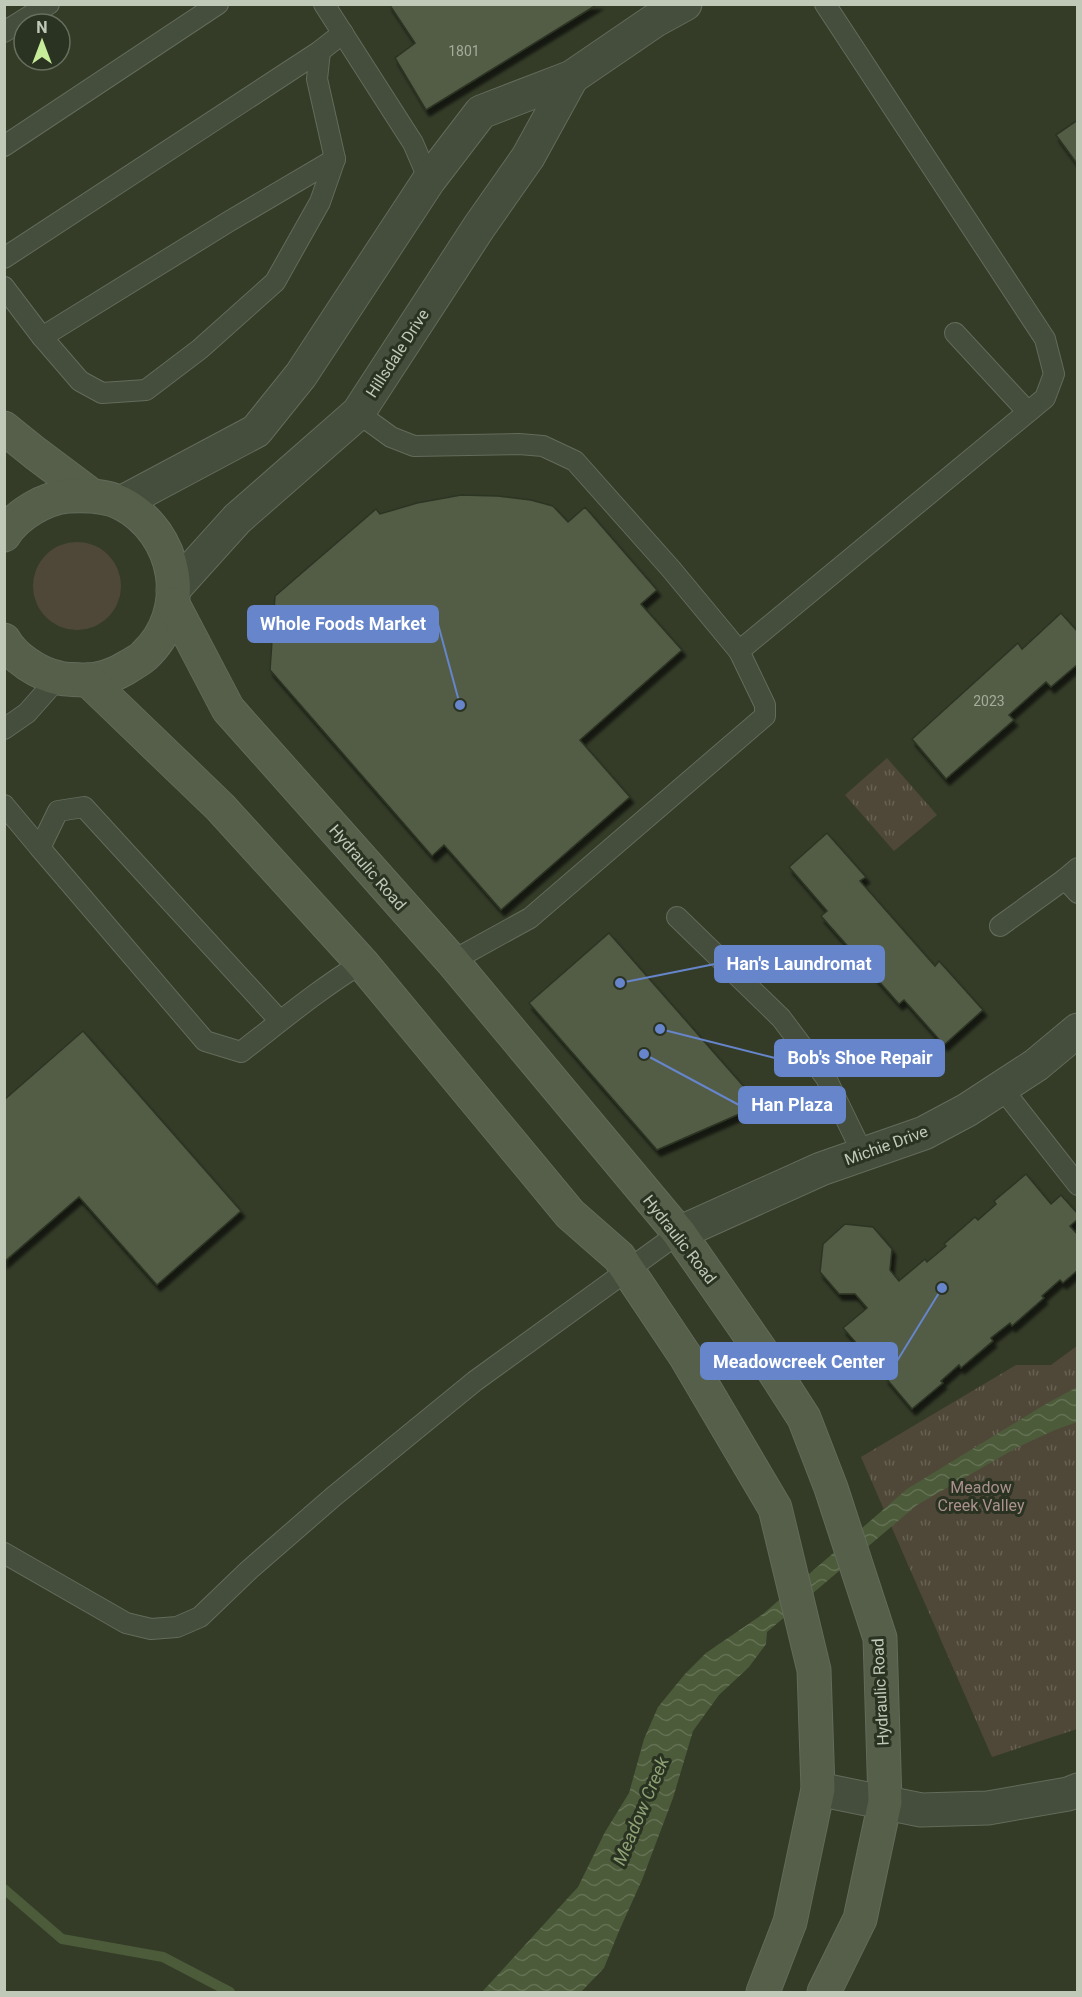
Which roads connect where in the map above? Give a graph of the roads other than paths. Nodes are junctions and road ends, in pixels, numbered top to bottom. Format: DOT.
graph roads {
  1 [pos="49,4"];
  2 [pos="218,4"];
  3 [pos="324,4"];
  4 [pos="685,4"];
  5 [pos="825,4"];
  6 [pos="4,32"];
  7 [pos="343,33"];
  8 [pos="320,51"];
  9 [pos="572,77"];
  10 [pos="4,146"];
  11 [pos="335,159"];
  12 [pos="429,180"];
  13 [pos="4,258"];
  14 [pos="4,287"];
  15 [pos="955,333"];
  16 [pos="42,337"];
  17 [pos="1028,412"];
  18 [pos="358,413"];
  19 [pos="4,428"];
  20 [pos="106,499"];
  21 [pos="4,536"];
  22 [pos="173,597"];
  23 [pos="4,640"];
  24 [pos="739,651"];
  25 [pos="73,679"];
  26 [pos="4,729"];
  27 [pos="4,805"];
  28 [pos="40,848"];
  29 [pos="1073,880"];
  30 [pos="677,917"];
  31 [pos="1000,926"];
  32 [pos="452,962"];
  33 [pos="362,963"];
  34 [pos="280,1021"];
  35 [pos="1077,1030"];
  36 [pos="1001,1087"];
  37 [pos="863,1154"];
  38 [pos="1074,1172"];
  39 [pos="679,1233"];
  40 [pos="628,1270"];
  41 [pos="4,1553"];
  42 [pos="818,1789"];
  43 [pos="1077,1790"];
  44 [pos="885,1803"];
  45 [pos="763,1992"];
  46 [pos="824,1992"];
  1 -- 6 [label="lane"];
  2 -- 10 [label="lane"];
  3 -- 7 [label="lane"];
  4 -- 9 [label="street, Hillsdale Drive"];
  5 -- 17 [label="lane"];
  7 -- 8 [label="lane"];
  7 -- 12 [label="lane"];
  8 -- 11 [label="lane"];
  8 -- 13 [label="lane"];
  9 -- 12 [label="street, Hillsdale Drive"];
  9 -- 18 [label="street, Hillsdale Drive"];
  11 -- 16 [label="lane"];
  11 -- 16 [label="lane"];
  12 -- 20 [label="street, Hillsdale Drive"];
  14 -- 16 [label="lane"];
  15 -- 17 [label="lane"];
  17 -- 24 [label="lane"];
  18 -- 22 [label="street, Hillsdale Drive"];
  18 -- 24 [label="lane"];
  19 -- 20 [label="main road, Hydraulic Road"];
  20 -- 21 [label="main road"];
  20 -- 22 [label="main road, Hydraulic Road"];
  22 -- 25 [label="main road, Hydraulic Road"];
  22 -- 32 [label="main road, Hydraulic Road"];
  23 -- 25 [label="main road"];
  24 -- 32 [label="lane"];
  25 -- 26 [label="lane"];
  25 -- 33 [label="main road"];
  27 -- 28 [label="lane"];
  28 -- 34 [label="lane"];
  28 -- 34 [label="lane"];
  29 -- 31 [label="lane"];
  30 -- 37 [label="lane"];
  32 -- 39 [label="main road, Hydraulic Road"];
  33 -- 34 [label="lane"];
  33 -- 40 [label="main road"];
  35 -- 36 [label="street, Michie Drive"];
  36 -- 37 [label="street, Michie Drive"];
  36 -- 38 [label="lane"];
  37 -- 39 [label="street, Michie Drive"];
  39 -- 40 [label="lane"];
  39 -- 44 [label="main road, Hydraulic Road"];
  40 -- 41 [label="lane"];
  40 -- 42 [label="main road"];
  42 -- 44 [label="street"];
  42 -- 45 [label="main road"];
  43 -- 44 [label="street"];
  44 -- 46 [label="main road, Hydraulic Road"];
}
